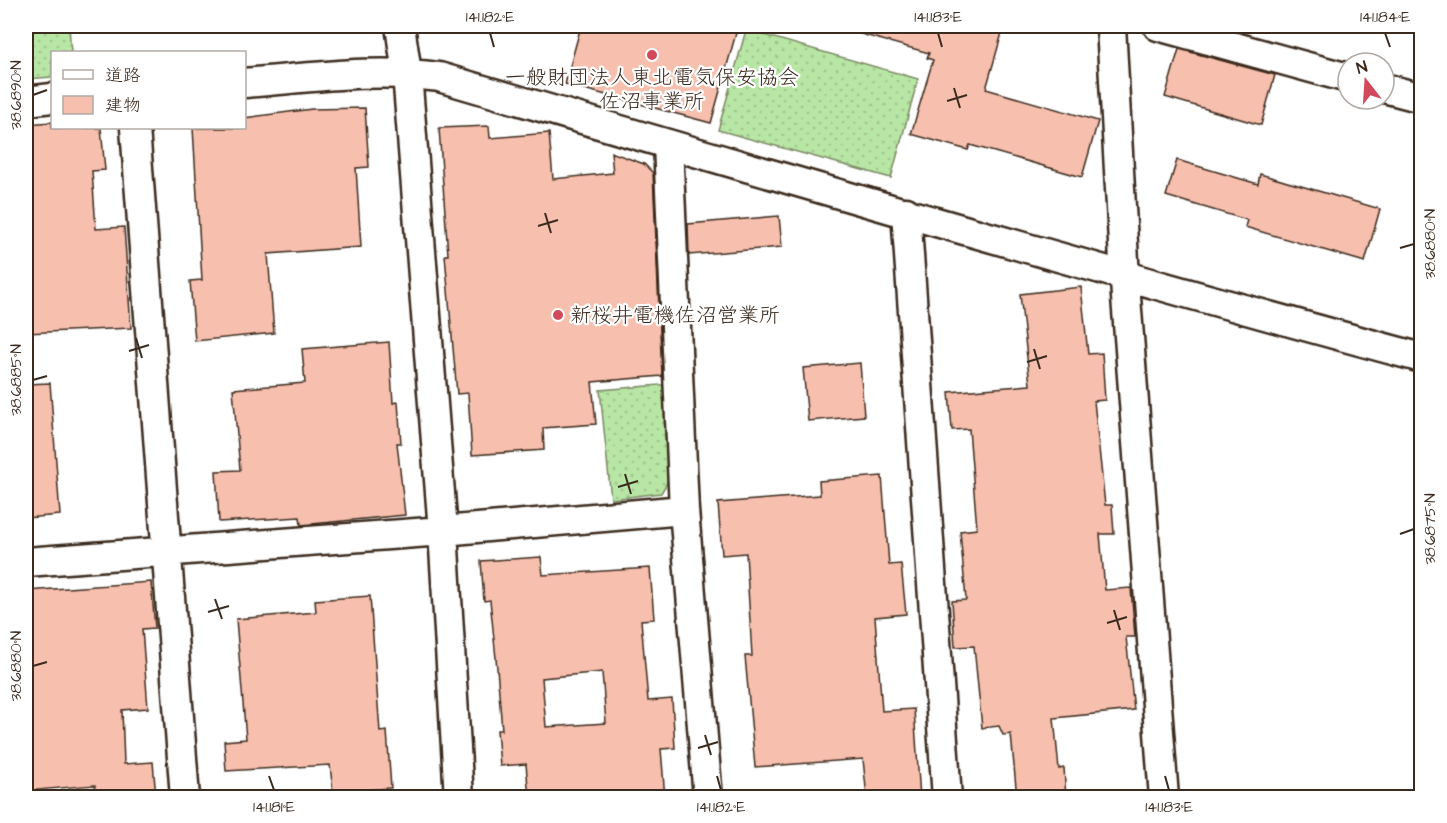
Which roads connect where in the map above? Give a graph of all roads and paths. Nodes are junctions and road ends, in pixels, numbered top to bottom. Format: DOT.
graph roads {
  1 [pos="400,26"];
  2 [pos="1111,26"];
  3 [pos="1158,26"];
  4 [pos="407,73"];
  5 [pos="1336,75"];
  6 [pos="246,83"];
  7 [pos="1396,91"];
  8 [pos="1422,98"];
  9 [pos="51,99"];
  10 [pos="26,101"];
  11 [pos="135,129"];
  12 [pos="668,144"];
  13 [pos="906,212"];
  14 [pos="1126,278"];
  15 [pos="1422,358"];
  16 [pos="684,510"];
  17 [pos="442,531"];
  18 [pos="166,550"];
  19 [pos="26,562"];
  20 [pos="185,798"];
  21 [pos="459,798"];
  22 [pos="708,798"];
  23 [pos="947,798"];
  24 [pos="1164,798"];
  1 -- 4 [label="street"];
  2 -- 14 [label="street"];
  3 -- 5 [label="street"];
  4 -- 6 [label="street"];
  4 -- 12 [label="street"];
  4 -- 17 [label="street"];
  7 -- 8 [label="street"];
  9 -- 10 [label="street"];
  11 -- 18 [label="street"];
  12 -- 13 [label="street"];
  12 -- 16 [label="street"];
  13 -- 14 [label="street"];
  13 -- 23 [label="street"];
  14 -- 15 [label="street"];
  14 -- 24 [label="street"];
  16 -- 17 [label="street"];
  16 -- 22 [label="street"];
  17 -- 18 [label="street"];
  17 -- 21 [label="street"];
  18 -- 19 [label="street"];
  18 -- 20 [label="street"];
}
